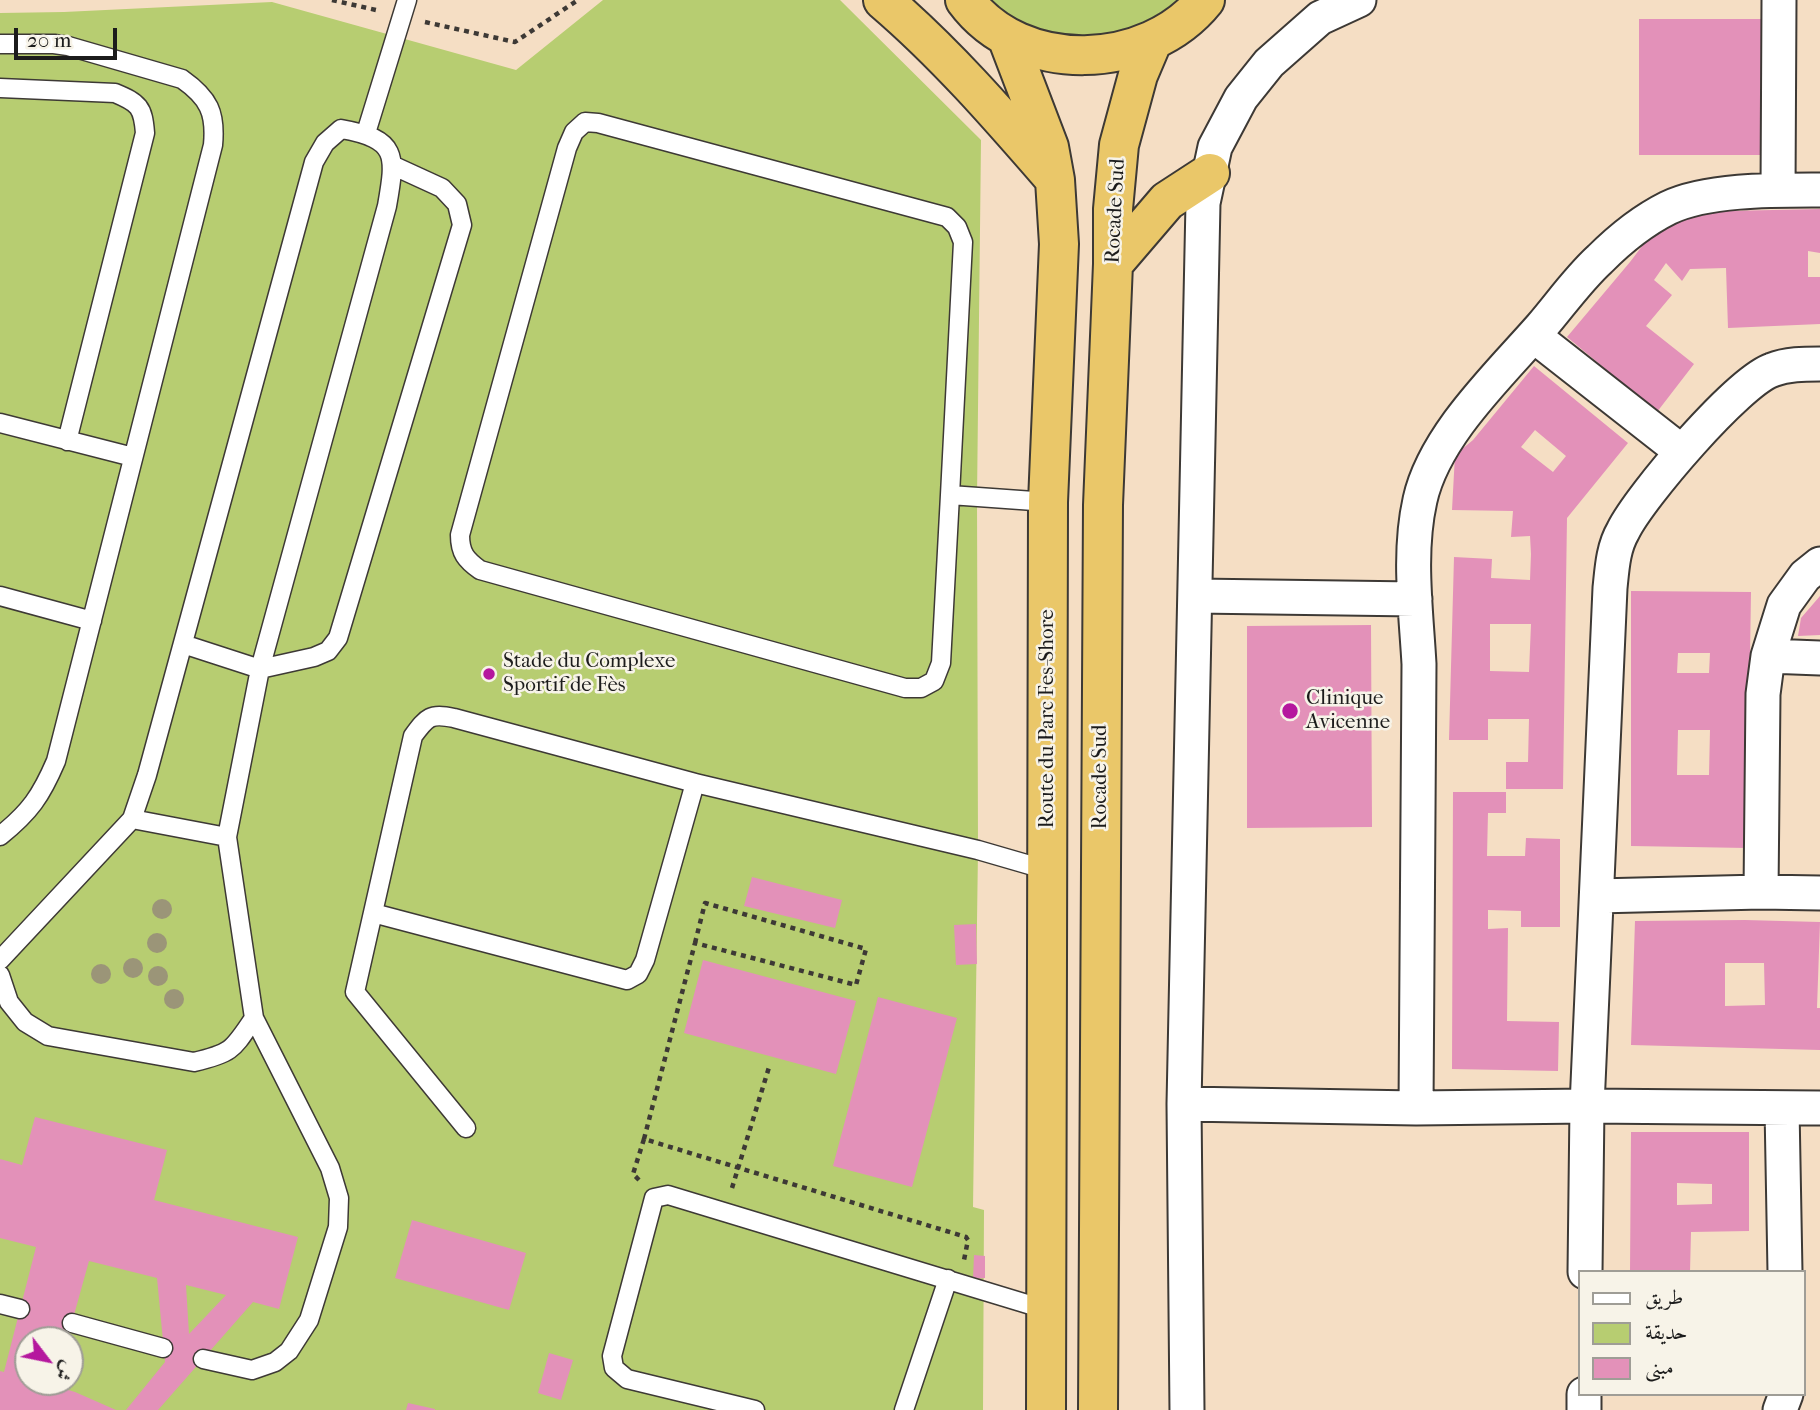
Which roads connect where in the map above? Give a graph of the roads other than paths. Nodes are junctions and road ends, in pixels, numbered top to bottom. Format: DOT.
graph roads {
  1 [pos="883,0"];
  2 [pos="1205,0"];
  3 [pos="1359,0"];
  4 [pos="1779,0"];
  5 [pos="963,2"];
  6 [pos="404,8"];
  7 [pos="1007,37"];
  8 [pos="1152,42"];
  9 [pos="0,44"];
  10 [pos="0,88"];
  11 [pos="366,133"];
  12 [pos="394,166"];
  13 [pos="1210,173"];
  14 [pos="1055,180"];
  15 [pos="1779,190"];
  16 [pos="1820,190"];
  17 [pos="1113,264"];
  18 [pos="1534,335"];
  19 [pos="1820,364"];
  20 [pos="0,423"];
  21 [pos="67,441"];
  22 [pos="1682,452"];
  23 [pos="134,457"];
  24 [pos="950,495"];
  25 [pos="1048,502"];
  26 [pos="1820,564"];
  27 [pos="0,596"];
  28 [pos="1196,596"];
  29 [pos="1415,599"];
  30 [pos="92,621"];
  31 [pos="183,644"];
  32 [pos="1768,656"];
  33 [pos="1820,658"];
  34 [pos="260,668"];
  35 [pos="695,783"];
  36 [pos="132,819"];
  37 [pos="0,836"];
  38 [pos="227,837"];
  39 [pos="1047,870"];
  40 [pos="1761,891"];
  41 [pos="1820,892"];
  42 [pos="1597,895"];
  43 [pos="373,913"];
  44 [pos="0,960"];
  45 [pos="0,975"];
  46 [pos="254,1018"];
  47 [pos="1184,1104"];
  48 [pos="1587,1106"];
  49 [pos="1416,1108"];
  50 [pos="1782,1108"];
  51 [pos="1820,1108"];
  52 [pos="466,1128"];
  53 [pos="1585,1270"];
  54 [pos="1785,1270"];
  55 [pos="953,1281"];
  56 [pos="0,1304"];
  57 [pos="20,1309"];
  58 [pos="1047,1310"];
  59 [pos="72,1323"];
  60 [pos="163,1348"];
  61 [pos="203,1359"];
  62 [pos="755,1410"];
  63 [pos="904,1410"];
  64 [pos="1046,1410"];
  65 [pos="1098,1410"];
  66 [pos="1187,1410"];
  1 -- 14 [label="highway"];
  2 -- 8 [label="highway"];
  3 -- 13 [label="street"];
  4 -- 15 [label="street"];
  5 -- 7 [label="highway"];
  6 -- 11 [label="lane"];
  7 -- 8 [label="highway"];
  7 -- 14 [label="highway, Route du Parc Fes-Shore"];
  8 -- 17 [label="highway, Rocade Sud"];
  9 -- 23 [label="lane"];
  10 -- 21 [label="lane"];
  11 -- 12 [label="lane"];
  11 -- 31 [label="lane"];
  12 -- 34 [label="lane"];
  12 -- 34 [label="lane"];
  13 -- 17 [label="highway"];
  13 -- 28 [label="street"];
  14 -- 25 [label="highway, Route du Parc Fes-Shore"];
  15 -- 16 [label="street"];
  15 -- 18 [label="street"];
  17 -- 65 [label="highway, Rocade Sud"];
  18 -- 22 [label="street"];
  18 -- 29 [label="street"];
  19 -- 22 [label="street"];
  20 -- 21 [label="lane"];
  21 -- 23 [label="lane"];
  22 -- 42 [label="street"];
  23 -- 30 [label="lane"];
  24 -- 24 [label="lane"];
  24 -- 25 [label="lane"];
  25 -- 39 [label="highway, Route du Parc Fes-Shore"];
  26 -- 32 [label="street"];
  27 -- 30 [label="lane"];
  28 -- 29 [label="street"];
  28 -- 47 [label="street"];
  29 -- 49 [label="street"];
  30 -- 37 [label="lane"];
  31 -- 34 [label="lane"];
  31 -- 36 [label="lane"];
  32 -- 33 [label="street"];
  32 -- 40 [label="street"];
  34 -- 38 [label="lane"];
  35 -- 39 [label="lane"];
  35 -- 43 [label="lane"];
  35 -- 43 [label="lane"];
  36 -- 38 [label="lane"];
  36 -- 44 [label="lane"];
  38 -- 46 [label="lane"];
  39 -- 58 [label="highway, Route du Parc Fes-Shore"];
  40 -- 41 [label="street"];
  40 -- 42 [label="street"];
  42 -- 48 [label="street"];
  43 -- 52 [label="lane"];
  45 -- 46 [label="lane"];
  46 -- 61 [label="lane"];
  47 -- 49 [label="street"];
  47 -- 66 [label="street"];
  48 -- 49 [label="street"];
  48 -- 50 [label="street"];
  48 -- 53 [label="street"];
  50 -- 51 [label="street"];
  50 -- 54 [label="street"];
  55 -- 58 [label="lane"];
  55 -- 62 [label="lane"];
  55 -- 63 [label="lane"];
  56 -- 57 [label="lane"];
  58 -- 64 [label="highway, Route du Parc Fes-Shore"];
  59 -- 60 [label="lane"];
}
